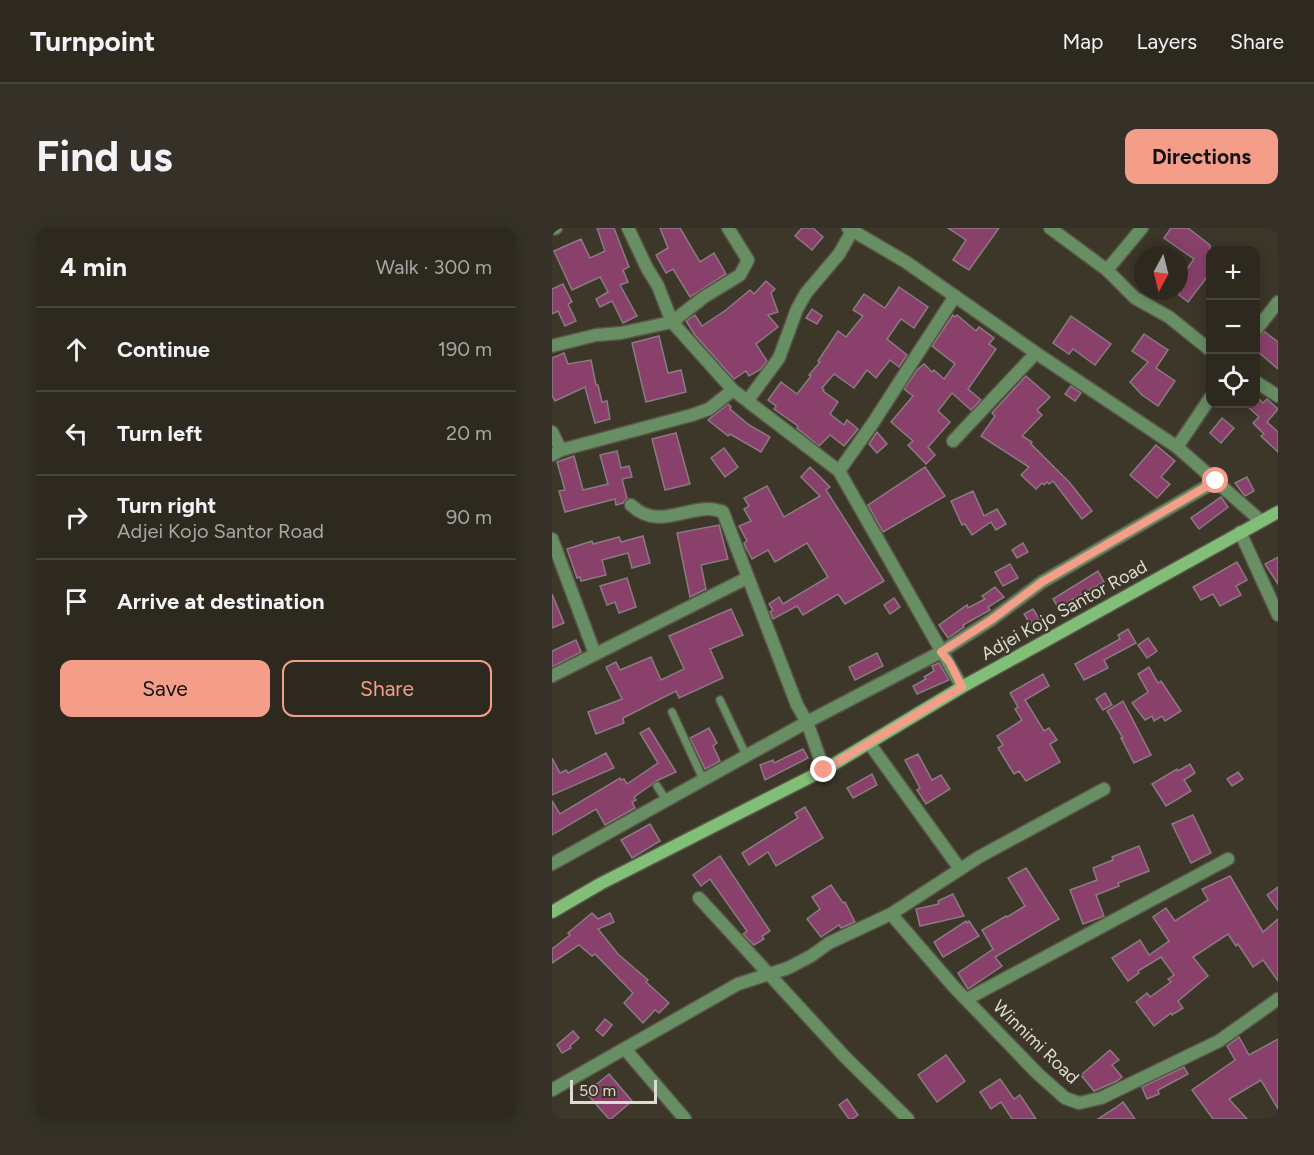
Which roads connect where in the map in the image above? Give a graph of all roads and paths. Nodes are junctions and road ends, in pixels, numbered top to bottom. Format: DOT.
graph roads {
  1 [pos="628,228"];
  2 [pos="728,228"];
  3 [pos="1050,228"];
  4 [pos="1142,228"];
  5 [pos="852,229"];
  6 [pos="1107,270"];
  7 [pos="954,296"];
  8 [pos="1278,302"];
  9 [pos="672,322"];
  10 [pos="1260,325"];
  11 [pos="552,346"];
  12 [pos="1206,347"];
  13 [pos="1035,353"];
  14 [pos="1260,385"];
  15 [pos="733,390"];
  16 [pos="1278,396"];
  17 [pos="748,400"];
  18 [pos="1206,404"];
  19 [pos="552,432"];
  20 [pos="953,441"];
  21 [pos="1177,447"];
  22 [pos="556,452"];
  23 [pos="839,471"];
  24 [pos="1216,481"];
  25 [pos="630,505"];
  26 [pos="1278,512"];
  27 [pos="1261,521"];
  28 [pos="1240,532"];
  29 [pos="553,546"];
  30 [pos="747,578"];
  31 [pos="1278,615"];
  32 [pos="941,652"];
  33 [pos="595,654"];
  34 [pos="552,676"];
  35 [pos="962,687"];
  36 [pos="720,700"];
  37 [pos="672,712"];
  38 [pos="807,722"];
  39 [pos="869,743"];
  40 [pos="746,755"];
  41 [pos="824,770"];
  42 [pos="703,779"];
  43 [pos="657,786"];
  44 [pos="1104,789"];
  45 [pos="666,801"];
  46 [pos="1227,860"];
  47 [pos="552,864"];
  48 [pos="960,869"];
  49 [pos="699,898"];
  50 [pos="552,912"];
  51 [pos="891,914"];
  52 [pos="768,975"];
  53 [pos="967,999"];
  54 [pos="1278,999"];
  55 [pos="625,1049"];
  56 [pos="552,1090"];
  57 [pos="685,1119"];
  58 [pos="908,1119"];
  1 -- 9 [label="street"];
  2 -- 9 [label="street"];
  3 -- 6 [label="street"];
  4 -- 6 [label="street"];
  5 -- 7 [label="street"];
  5 -- 17 [label="street"];
  6 -- 12 [label="street"];
  7 -- 13 [label="street"];
  7 -- 23 [label="street"];
  8 -- 10 [label="street"];
  9 -- 11 [label="street"];
  9 -- 15 [label="street"];
  13 -- 20 [label="street"];
  13 -- 21 [label="street"];
  14 -- 16 [label="street"];
  15 -- 17 [label="street"];
  15 -- 22 [label="street"];
  17 -- 23 [label="street"];
  18 -- 21 [label="street"];
  19 -- 22 [label="street"];
  21 -- 24 [label="street"];
  23 -- 32 [label="street"];
  24 -- 27 [label="street"];
  24 -- 32 [label="street"];
  25 -- 30 [label="street"];
  26 -- 27 [label="street, Adjei Kojo Santor Road"];
  27 -- 28 [label="street, Adjei Kojo Santor Road"];
  28 -- 31 [label="street"];
  28 -- 35 [label="street, Adjei Kojo Santor Road"];
  29 -- 33 [label="street"];
  30 -- 33 [label="street"];
  30 -- 38 [label="street"];
  32 -- 35 [label="street"];
  32 -- 38 [label="street"];
  33 -- 34 [label="street"];
  35 -- 39 [label="street, Adjei Kojo Santor Road"];
  36 -- 40 [label="lane"];
  37 -- 42 [label="lane"];
  38 -- 40 [label="street"];
  38 -- 41 [label="street"];
  39 -- 41 [label="street, Adjei Kojo Santor Road"];
  39 -- 48 [label="street"];
  40 -- 42 [label="street"];
  41 -- 50 [label="street, Adjei Kojo Santor Road"];
  42 -- 45 [label="street"];
  43 -- 45 [label="lane"];
  44 -- 48 [label="street"];
  45 -- 47 [label="street"];
  46 -- 53 [label="street"];
  48 -- 51 [label="street"];
  49 -- 52 [label="street"];
  51 -- 52 [label="street"];
  51 -- 53 [label="street, Winnimi Road"];
  52 -- 55 [label="street"];
  52 -- 58 [label="street"];
  53 -- 54 [label="street, Winnimi Road"];
  55 -- 56 [label="street"];
  55 -- 57 [label="street"];
}
